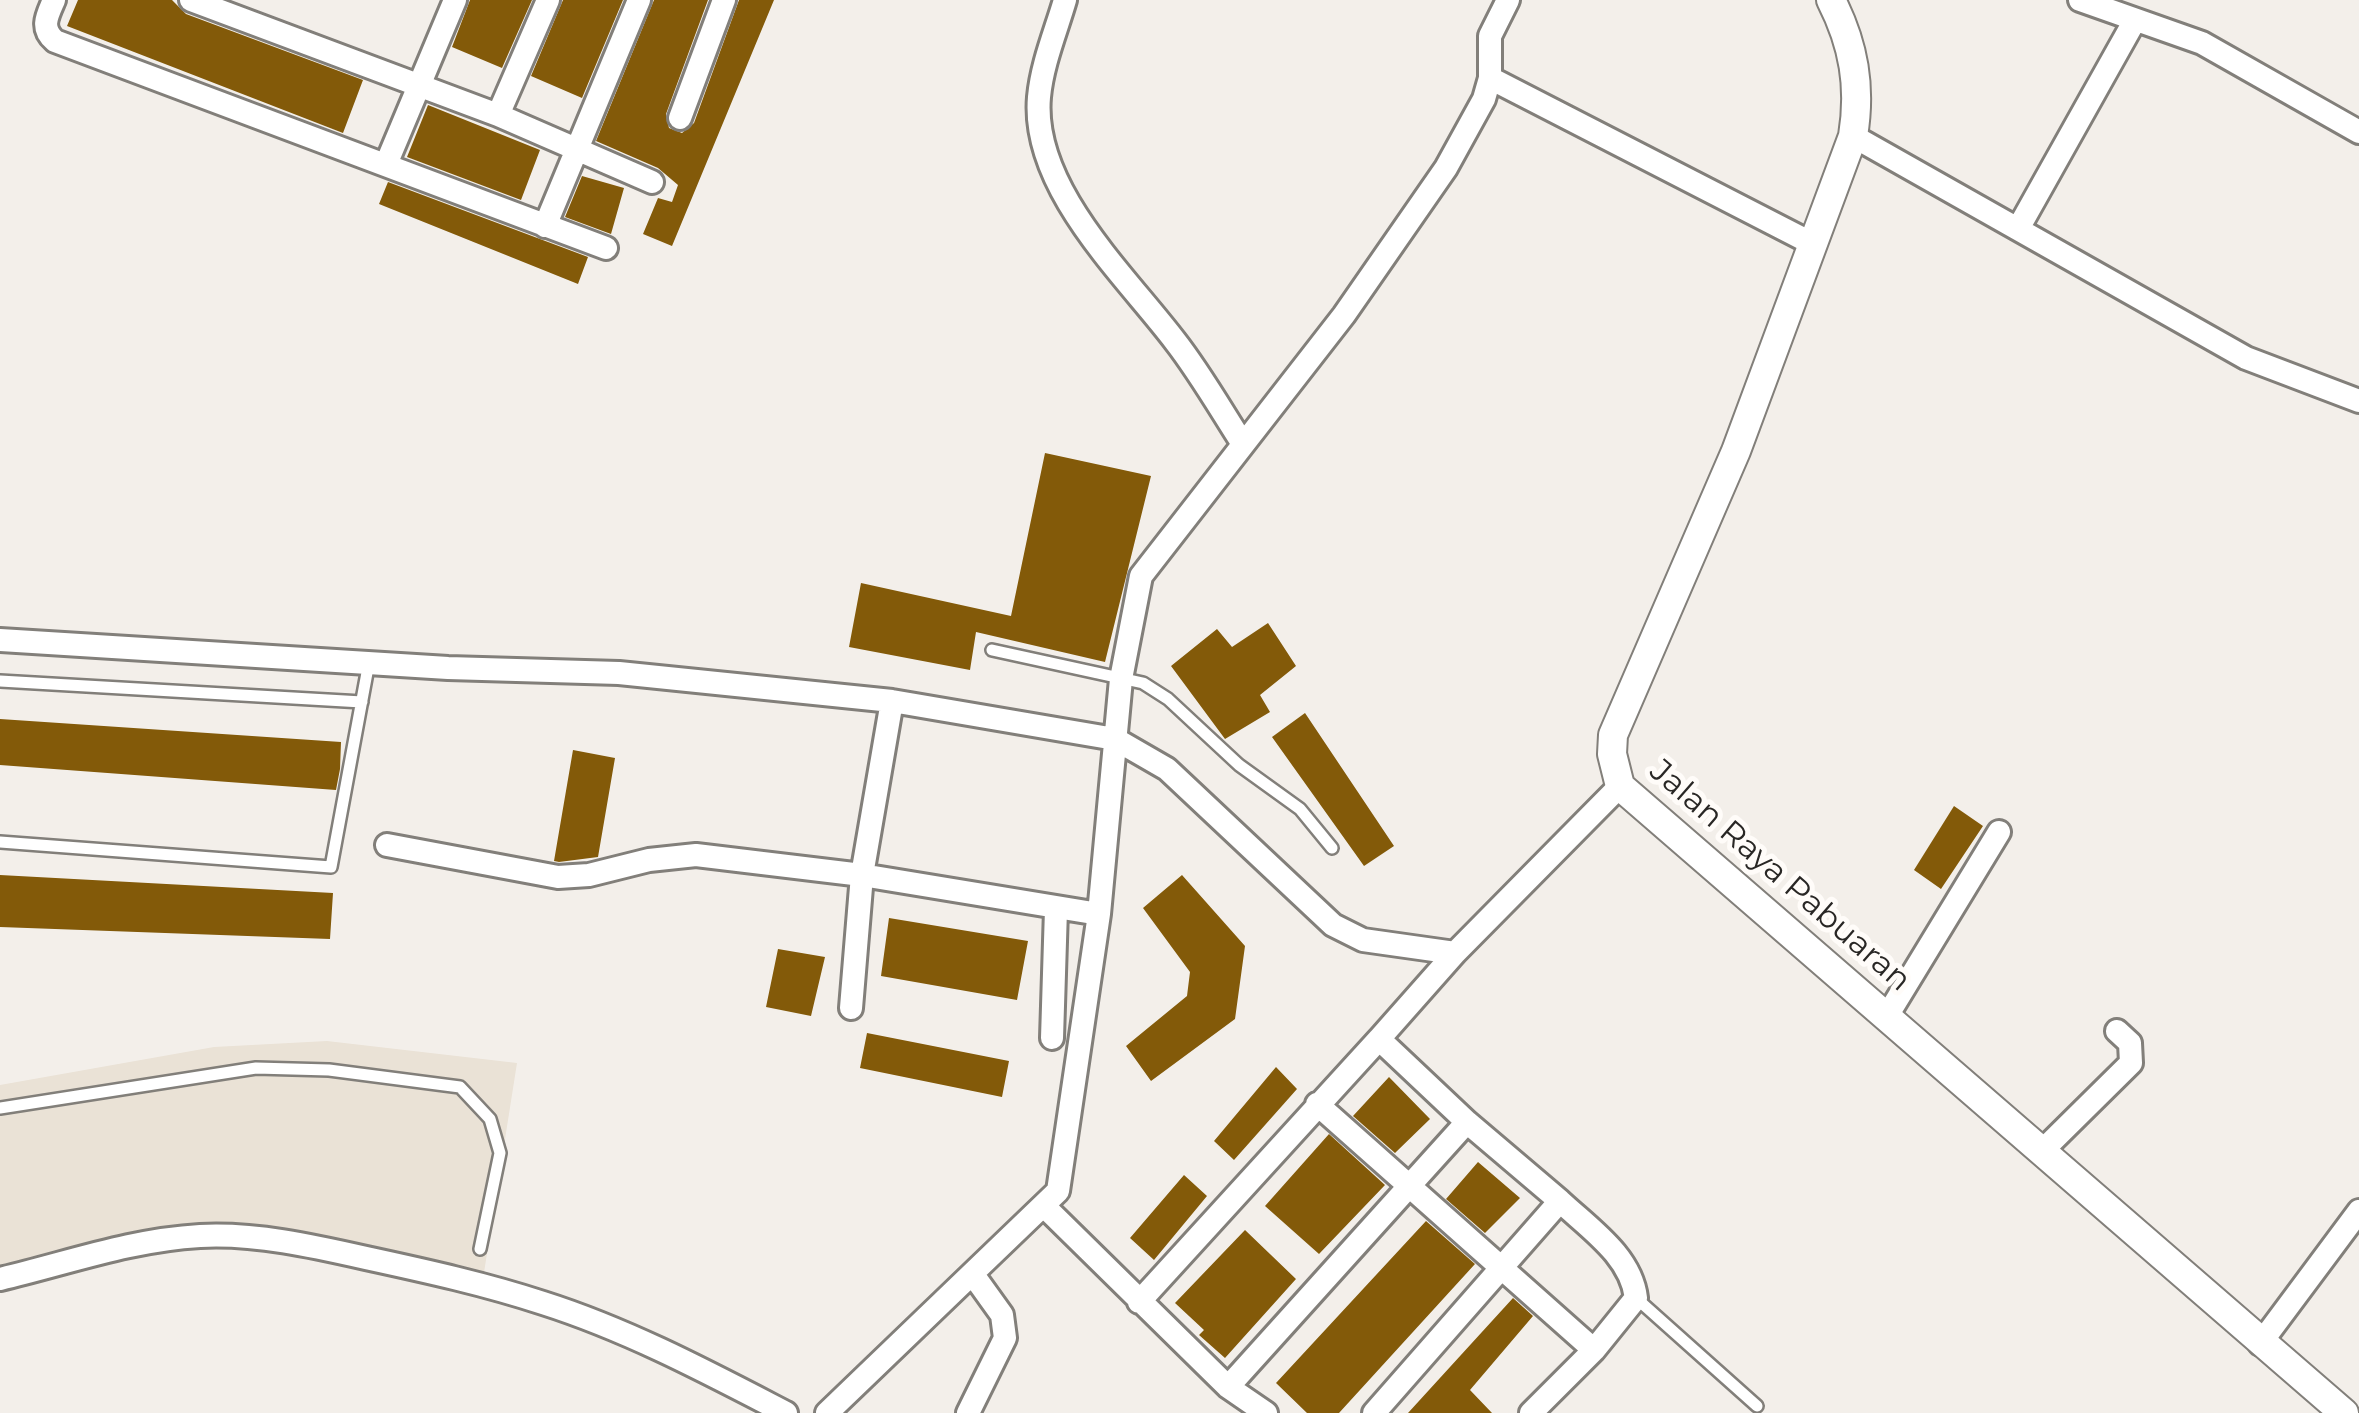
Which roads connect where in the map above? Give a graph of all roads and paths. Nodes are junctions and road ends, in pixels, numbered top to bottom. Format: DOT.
graph roads {
  1 [pos="54,0"];
  2 [pos="191,0"];
  3 [pos="455,0"];
  4 [pos="548,0"];
  5 [pos="639,0"];
  6 [pos="724,0"];
  7 [pos="1065,0"];
  8 [pos="1508,0"];
  9 [pos="1831,0"];
  10 [pos="2080,0"];
  11 [pos="2135,20"];
  12 [pos="1490,78"];
  13 [pos="418,86"];
  14 [pos="498,114"];
  15 [pos="680,118"];
  16 [pos="2359,132"];
  17 [pos="1853,136"];
  18 [pos="577,149"];
  19 [pos="387,162"];
  20 [pos="652,182"];
  21 [pos="545,226"];
  22 [pos="2018,227"];
  23 [pos="1813,244"];
  24 [pos="606,248"];
  25 [pos="2359,400"];
  26 [pos="1243,444"];
  27 [pos="0,640"];
  28 [pos="992,650"];
  29 [pos="369,660"];
  30 [pos="1121,679"];
  31 [pos="0,680"];
  32 [pos="892,701"];
  33 [pos="362,702"];
  34 [pos="1114,738"];
  35 [pos="1620,786"];
  36 [pos="1999,832"];
  37 [pos="0,842"];
  38 [pos="386,845"];
  39 [pos="1332,848"];
  40 [pos="862,875"];
  41 [pos="1056,909"];
  42 [pos="1099,914"];
  43 [pos="1456,953"];
  44 [pos="851,1008"];
  45 [pos="1887,1016"];
  46 [pos="2117,1031"];
  47 [pos="1052,1038"];
  48 [pos="1379,1039"];
  49 [pos="1317,1104"];
  50 [pos="0,1108"];
  51 [pos="1468,1122"];
  52 [pos="2042,1151"];
  53 [pos="1410,1183"];
  54 [pos="1560,1201"];
  55 [pos="1046,1208"];
  56 [pos="2359,1212"];
  57 [pos="480,1249"];
  58 [pos="1501,1268"];
  59 [pos="974,1276"];
  60 [pos="0,1279"];
  61 [pos="1636,1298"];
  62 [pos="1139,1302"];
  63 [pos="2260,1344"];
  64 [pos="1594,1350"];
  65 [pos="1228,1387"];
  66 [pos="1757,1406"];
  67 [pos="786,1413"];
  68 [pos="826,1413"];
  69 [pos="968,1413"];
  70 [pos="1266,1413"];
  71 [pos="1374,1413"];
  72 [pos="1531,1413"];
  73 [pos="2344,1413"];
  1 -- 19 [label="street"];
  2 -- 13 [label="street"];
  3 -- 13 [label="street"];
  4 -- 14 [label="street"];
  5 -- 18 [label="street"];
  6 -- 15 [label="street"];
  7 -- 26 [label="street"];
  8 -- 12 [label="street"];
  9 -- 17 [label="street, Jalan Raya Pabuaran"];
  10 -- 11 [label="street"];
  11 -- 16 [label="street"];
  11 -- 22 [label="street"];
  12 -- 23 [label="street"];
  12 -- 26 [label="street"];
  13 -- 14 [label="street"];
  13 -- 19 [label="street"];
  14 -- 18 [label="street"];
  17 -- 22 [label="street"];
  17 -- 23 [label="street, Jalan Raya Pabuaran"];
  18 -- 20 [label="street"];
  18 -- 21 [label="street"];
  19 -- 21 [label="street"];
  21 -- 24 [label="street"];
  22 -- 25 [label="street"];
  23 -- 35 [label="street, Jalan Raya Pabuaran"];
  26 -- 30 [label="street"];
  27 -- 29 [label="street"];
  28 -- 30 [label="lane"];
  29 -- 32 [label="street"];
  29 -- 33 [label="lane"];
  30 -- 34 [label="street"];
  30 -- 39 [label="lane"];
  31 -- 33 [label="lane"];
  32 -- 34 [label="street"];
  32 -- 40 [label="street"];
  33 -- 37 [label="lane"];
  34 -- 42 [label="street"];
  34 -- 43 [label="street"];
  35 -- 43 [label="street"];
  35 -- 45 [label="street, Jalan Raya Pabuaran"];
  36 -- 45 [label="street"];
  38 -- 40 [label="street"];
  40 -- 41 [label="street"];
  40 -- 44 [label="street"];
  41 -- 42 [label="street"];
  41 -- 47 [label="street"];
  42 -- 55 [label="street"];
  43 -- 48 [label="street"];
  45 -- 52 [label="street, Jalan Raya Pabuaran"];
  46 -- 52 [label="street"];
  48 -- 49 [label="street"];
  48 -- 51 [label="street"];
  49 -- 53 [label="street"];
  49 -- 62 [label="street"];
  50 -- 57 [label="lane"];
  51 -- 53 [label="street"];
  51 -- 54 [label="street"];
  52 -- 63 [label="street, Jalan Raya Pabuaran"];
  53 -- 58 [label="street"];
  53 -- 65 [label="street"];
  54 -- 58 [label="street"];
  54 -- 61 [label="street"];
  55 -- 59 [label="street"];
  55 -- 62 [label="street"];
  56 -- 63 [label="street"];
  58 -- 64 [label="street"];
  58 -- 71 [label="street"];
  59 -- 68 [label="street"];
  59 -- 69 [label="street"];
  60 -- 67 [label="street"];
  61 -- 64 [label="street"];
  61 -- 66 [label="lane"];
  62 -- 65 [label="street"];
  63 -- 73 [label="street, Jalan Raya Pabuaran"];
  64 -- 72 [label="street"];
  65 -- 70 [label="street"];
}
